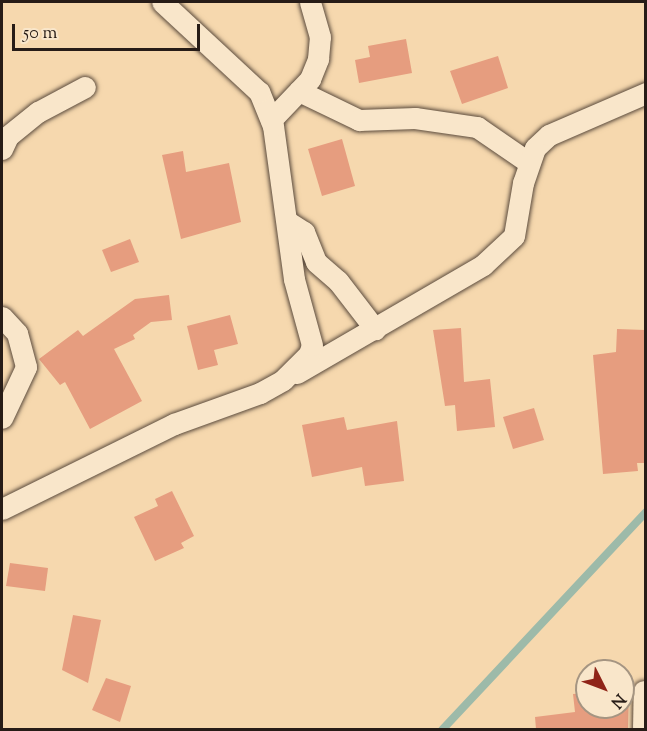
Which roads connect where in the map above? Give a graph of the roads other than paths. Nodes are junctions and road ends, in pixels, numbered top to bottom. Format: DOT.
graph roads {
  1 [pos="162,2"];
  2 [pos="310,2"];
  3 [pos="85,87"];
  4 [pos="300,92"];
  5 [pos="645,93"];
  6 [pos="271,120"];
  7 [pos="2,149"];
  8 [pos="528,162"];
  9 [pos="288,222"];
  10 [pos="2,317"];
  11 [pos="375,329"];
  12 [pos="283,380"];
  13 [pos="2,417"];
  14 [pos="2,509"];
  15 [pos="644,691"];
  16 [pos="643,729"];
  1 -- 6 [label="street"];
  2 -- 4 [label="street"];
  3 -- 7 [label="street"];
  4 -- 6 [label="street"];
  4 -- 8 [label="street"];
  5 -- 8 [label="street"];
  6 -- 9 [label="street"];
  8 -- 11 [label="street"];
  9 -- 11 [label="street"];
  9 -- 12 [label="street"];
  10 -- 13 [label="street"];
  11 -- 12 [label="street"];
  12 -- 14 [label="street"];
  15 -- 16 [label="street"];
}
